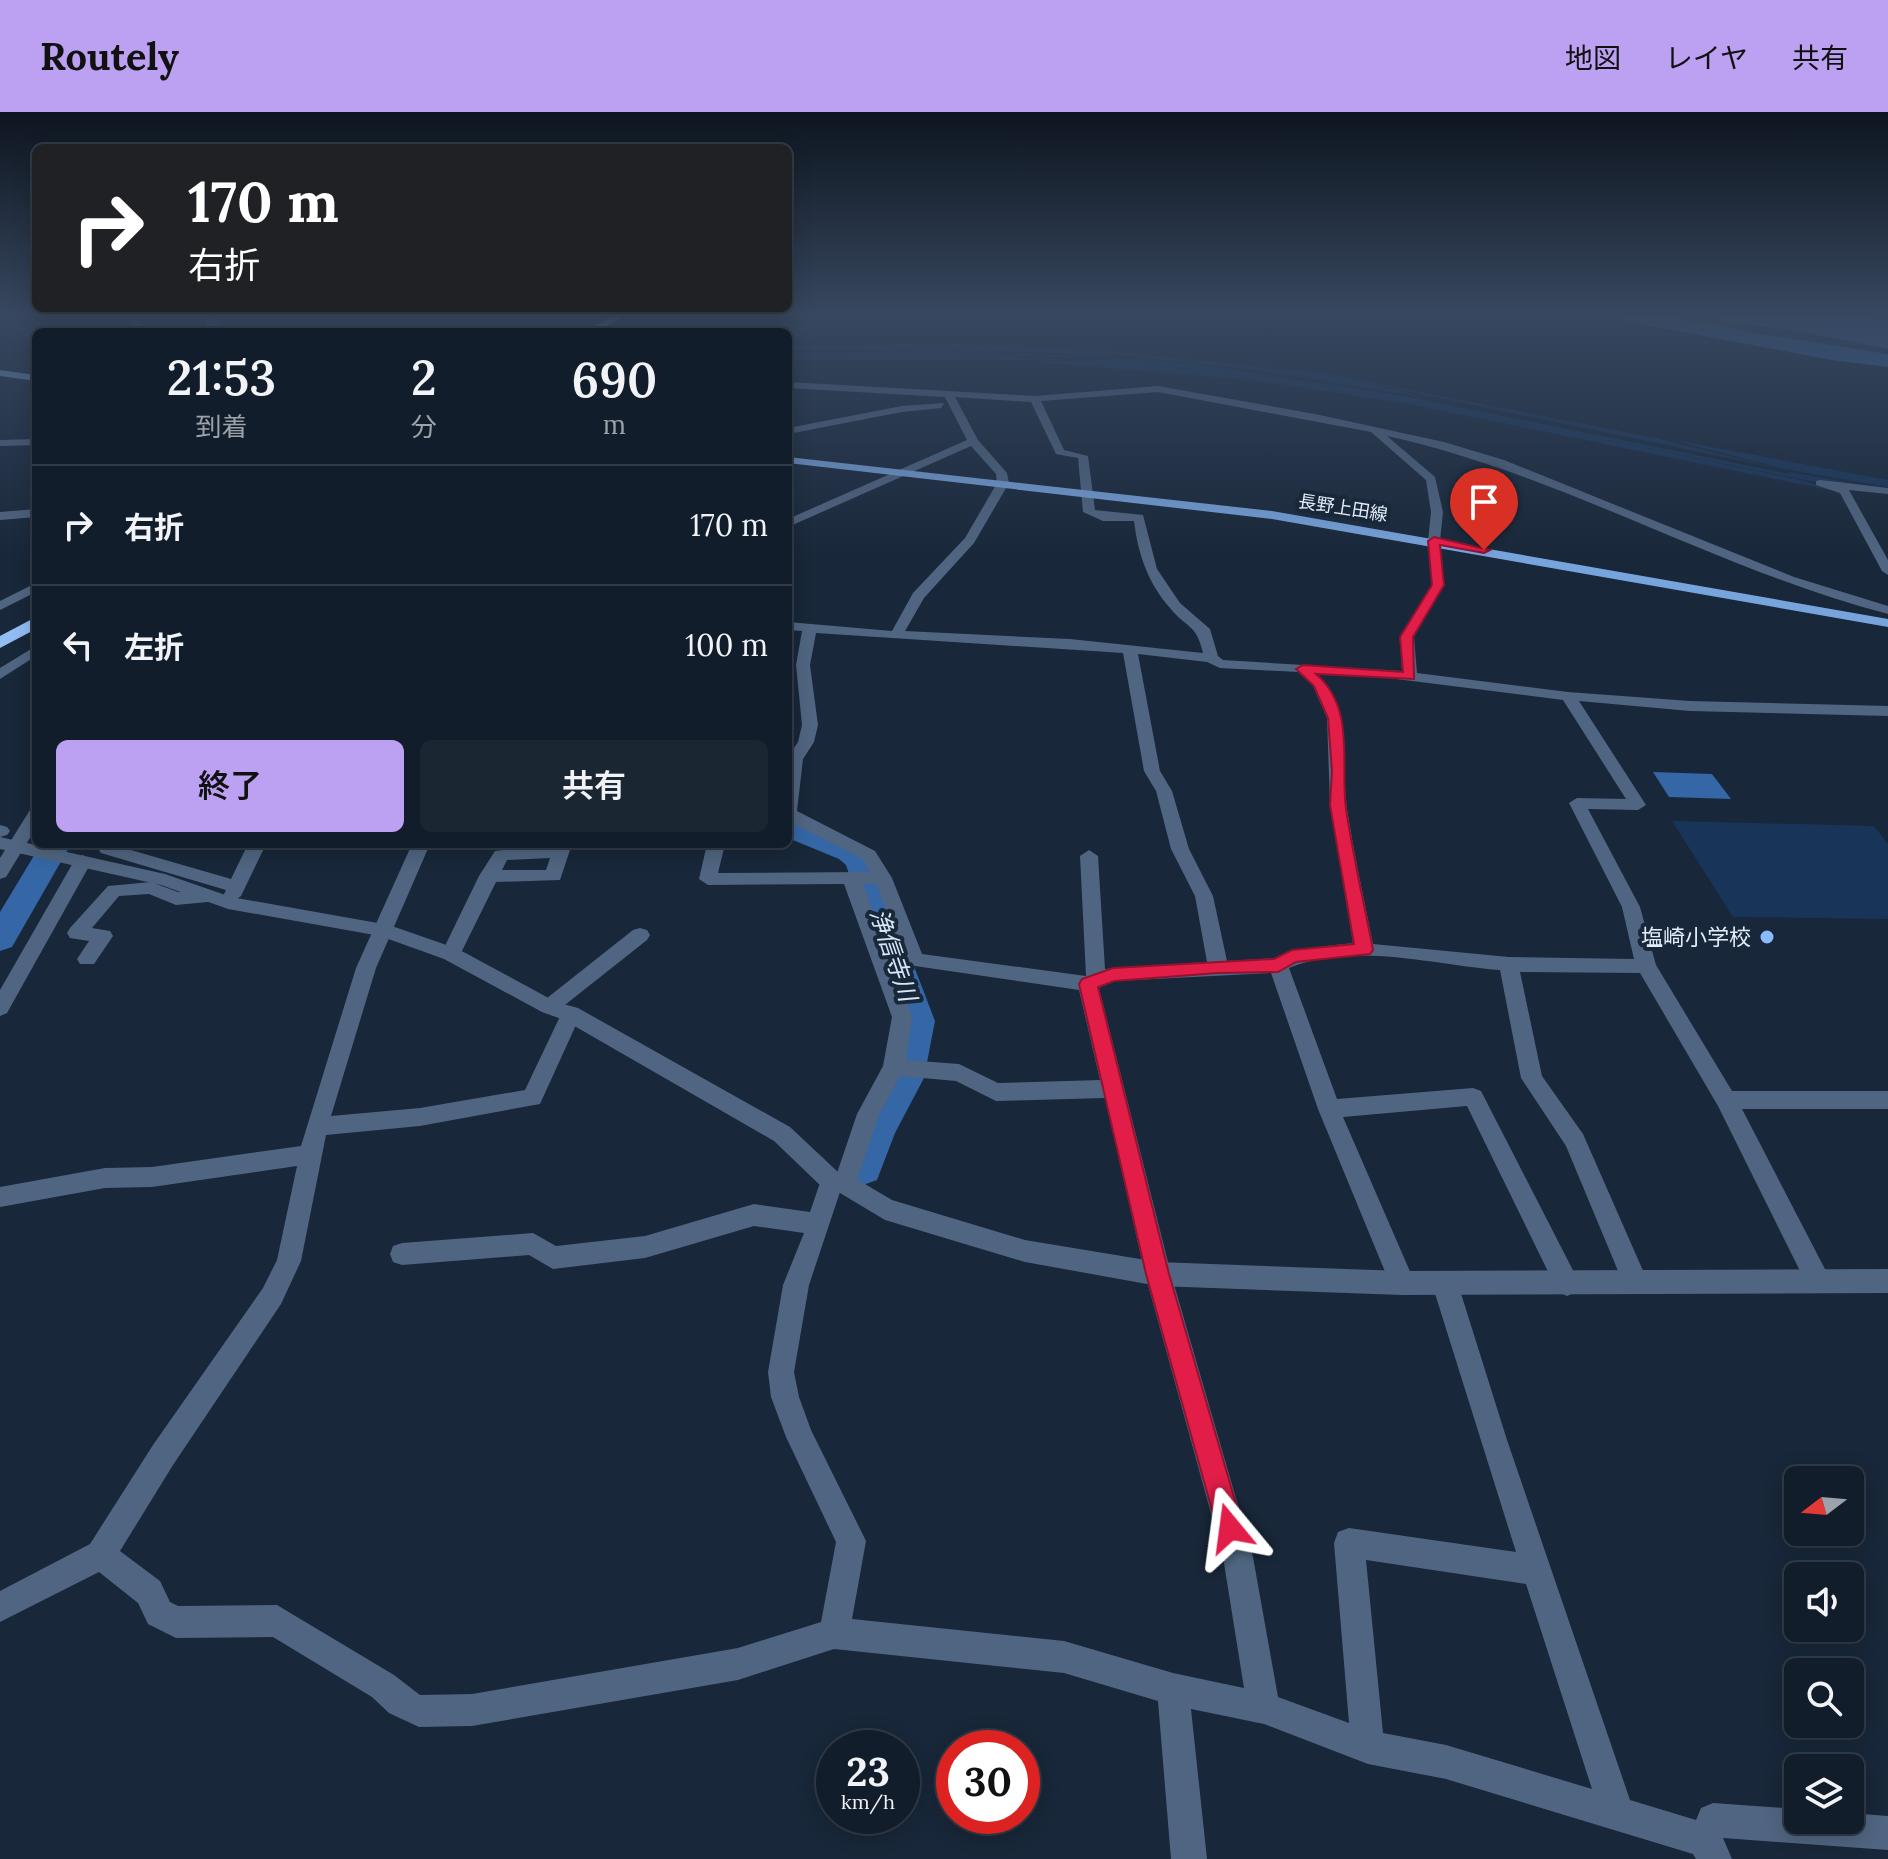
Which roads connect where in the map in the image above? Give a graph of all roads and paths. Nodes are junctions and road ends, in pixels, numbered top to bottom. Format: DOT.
graph roads {
  1 [pos="913,397"];
  2 [pos="1065,397"];
  3 [pos="1206,397"];
  4 [pos="1035,399"];
  5 [pos="951,400"];
  6 [pos="792,430"];
  7 [pos="1373,430"];
  8 [pos="973,441"];
  9 [pos="32,442"];
  10 [pos="0,443"];
  11 [pos="792,460"];
  12 [pos="898,473"];
  13 [pos="1003,483"];
  14 [pos="1888,491"];
  15 [pos="1087,493"];
  16 [pos="32,513"];
  17 [pos="0,516"];
  18 [pos="792,521"];
  19 [pos="1434,541"];
  20 [pos="1888,571"];
  21 [pos="32,584"];
  22 [pos="32,586"];
  23 [pos="0,587"];
  24 [pos="0,606"];
  25 [pos="1888,610"];
  26 [pos="32,611"];
  27 [pos="1888,623"];
  28 [pos="32,624"];
  29 [pos="792,626"];
  30 [pos="810,628"];
  31 [pos="0,630"];
  32 [pos="896,635"];
  33 [pos="0,643"];
  34 [pos="1130,650"];
  35 [pos="32,652"];
  36 [pos="1211,658"];
  37 [pos="8,663"];
  38 [pos="1303,669"];
  39 [pos="0,675"];
  40 [pos="1410,676"];
  41 [pos="1568,696"];
  42 [pos="1888,711"];
  43 [pos="792,782"];
  44 [pos="792,815"];
  45 [pos="32,819"];
  46 [pos="13,845"];
  47 [pos="108,848"];
  48 [pos="255,848"];
  49 [pos="419,848"];
  50 [pos="562,848"];
  51 [pos="715,848"];
  52 [pos="1089,856"];
  53 [pos="78,859"];
  54 [pos="0,873"];
  55 [pos="880,878"];
  56 [pos="853,880"];
  57 [pos="232,895"];
  58 [pos="208,896"];
  59 [pos="382,930"];
  60 [pos="640,935"];
  61 [pos="1364,950"];
  62 [pos="451,954"];
  63 [pos="87,959"];
  64 [pos="912,959"];
  65 [pos="1509,964"];
  66 [pos="886,965"];
  67 [pos="1278,965"];
  68 [pos="1218,966"];
  69 [pos="1646,966"];
  70 [pos="1092,982"];
  71 [pos="549,1007"];
  72 [pos="0,1008"];
  73 [pos="571,1014"];
  74 [pos="904,1068"];
  75 [pos="1112,1089"];
  76 [pos="1726,1100"];
  77 [pos="1888,1100"];
  78 [pos="1329,1109"];
  79 [pos="316,1127"];
  80 [pos="310,1154"];
  81 [pos="838,1183"];
  82 [pos="0,1197"];
  83 [pos="819,1224"];
  84 [pos="402,1254"];
  85 [pos="1158,1274"];
  86 [pos="1818,1281"];
  87 [pos="1888,1281"];
  88 [pos="1635,1282"];
  89 [pos="1402,1283"];
  90 [pos="1445,1284"];
  91 [pos="1567,1284"];
  92 [pos="101,1555"];
  93 [pos="1539,1571"];
  94 [pos="0,1607"];
  95 [pos="834,1633"];
  96 [pos="1173,1689"];
  97 [pos="1264,1708"];
  98 [pos="1368,1747"];
  99 [pos="1617,1812"];
  100 [pos="1888,1833"];
  101 [pos="1709,1850"];
  102 [pos="1189,1859"];
  1 -- 5 [label="street"];
  2 -- 4 [label="street"];
  3 -- 7 [label="street"];
  4 -- 5 [label="street"];
  4 -- 15 [label="street"];
  5 -- 6 [label="street"];
  5 -- 8 [label="street"];
  7 -- 19 [label="street"];
  7 -- 25 [label="street"];
  8 -- 12 [label="street"];
  8 -- 13 [label="street"];
  9 -- 10 [label="street"];
  11 -- 12 [label="main road, 長野上田線"];
  12 -- 13 [label="main road, 長野上田線"];
  12 -- 18 [label="street"];
  13 -- 15 [label="main road, 長野上田線"];
  13 -- 32 [label="street"];
  14 -- 20 [label="street"];
  15 -- 19 [label="main road, 長野上田線"];
  15 -- 36 [label="street"];
  16 -- 17 [label="street"];
  19 -- 27 [label="main road, 長野上田線"];
  19 -- 40 [label="street"];
  21 -- 23 [label="street"];
  22 -- 24 [label="street"];
  26 -- 31 [label="highway"];
  28 -- 33 [label="highway"];
  29 -- 30 [label="street"];
  30 -- 32 [label="street"];
  30 -- 43 [label="street"];
  32 -- 34 [label="street"];
  34 -- 36 [label="street"];
  34 -- 68 [label="street"];
  35 -- 37 [label="street"];
  36 -- 38 [label="street"];
  37 -- 39 [label="street"];
  38 -- 40 [label="street"];
  38 -- 61 [label="street"];
  40 -- 41 [label="street"];
  41 -- 42 [label="street"];
  41 -- 69 [label="street"];
  44 -- 55 [label="street"];
  45 -- 46 [label="street"];
  46 -- 53 [label="street"];
  46 -- 54 [label="street"];
  47 -- 57 [label="street"];
  48 -- 57 [label="street"];
  49 -- 59 [label="street"];
  50 -- 62 [label="street"];
  51 -- 56 [label="street"];
  52 -- 70 [label="street"];
  53 -- 58 [label="street"];
  53 -- 72 [label="street"];
  55 -- 56 [label="street"];
  55 -- 64 [label="street"];
  56 -- 66 [label="street"];
  57 -- 58 [label="street"];
  57 -- 59 [label="street"];
  58 -- 63 [label="street"];
  59 -- 62 [label="street"];
  59 -- 79 [label="street"];
  60 -- 71 [label="street"];
  61 -- 65 [label="street"];
  61 -- 67 [label="street"];
  62 -- 71 [label="street"];
  64 -- 66 [label="street"];
  64 -- 70 [label="street"];
  65 -- 69 [label="street"];
  65 -- 88 [label="street"];
  66 -- 74 [label="street"];
  67 -- 68 [label="street"];
  67 -- 78 [label="street"];
  68 -- 70 [label="street"];
  69 -- 76 [label="street"];
  70 -- 75 [label="street"];
  71 -- 73 [label="street"];
  73 -- 79 [label="street"];
  73 -- 81 [label="street"];
  74 -- 75 [label="street"];
  74 -- 81 [label="street"];
  75 -- 85 [label="street"];
  76 -- 77 [label="street"];
  76 -- 86 [label="street"];
  78 -- 89 [label="street"];
  78 -- 91 [label="street"];
  79 -- 80 [label="street"];
  80 -- 82 [label="street"];
  80 -- 92 [label="street"];
  81 -- 83 [label="street"];
  81 -- 85 [label="street"];
  83 -- 84 [label="street"];
  83 -- 95 [label="street"];
  85 -- 89 [label="street"];
  85 -- 97 [label="street"];
  86 -- 87 [label="street"];
  86 -- 88 [label="street"];
  88 -- 91 [label="street"];
  89 -- 90 [label="street"];
  90 -- 91 [label="street"];
  90 -- 93 [label="street"];
  92 -- 94 [label="street"];
  92 -- 95 [label="street"];
  93 -- 98 [label="street"];
  93 -- 99 [label="street"];
  95 -- 96 [label="street"];
  96 -- 97 [label="street"];
  96 -- 102 [label="street"];
  97 -- 98 [label="street"];
  98 -- 99 [label="street"];
  99 -- 101 [label="street"];
  100 -- 101 [label="street"];
}
